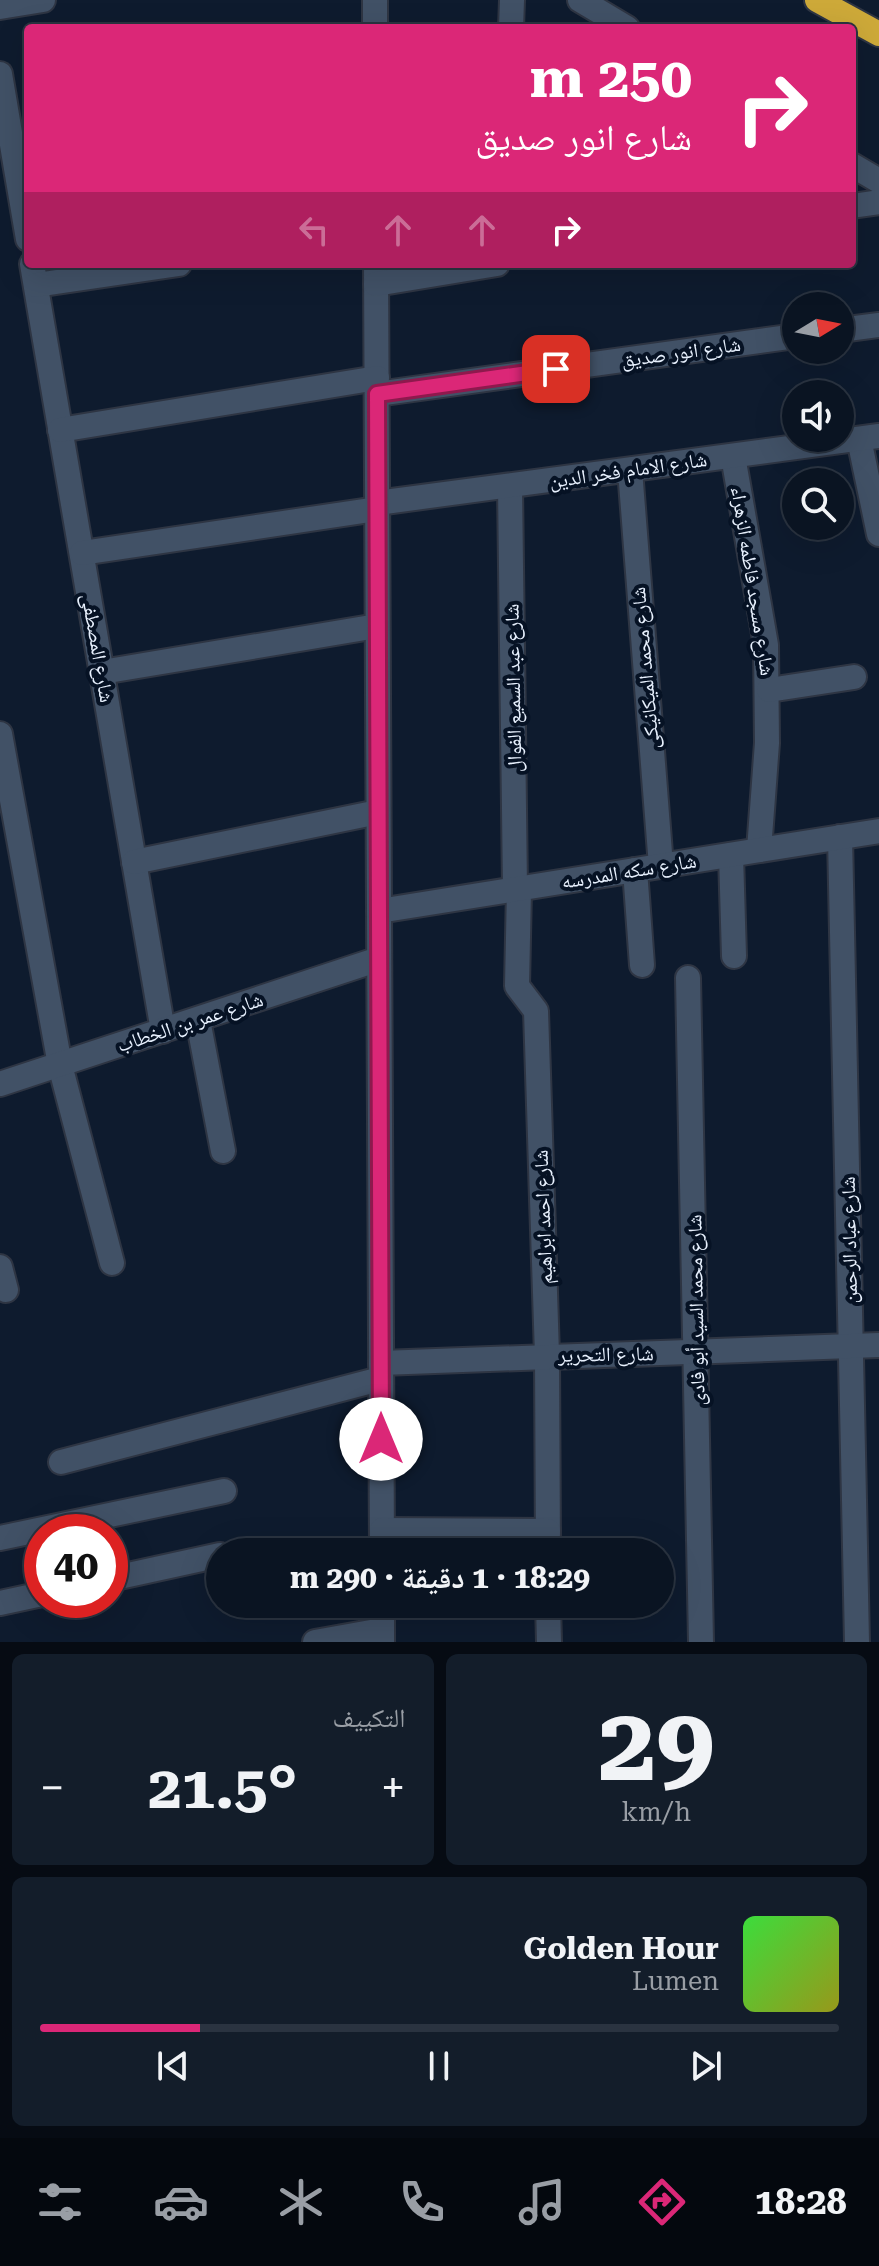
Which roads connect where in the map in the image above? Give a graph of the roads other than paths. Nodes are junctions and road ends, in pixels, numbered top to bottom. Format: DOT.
graph roads {
  1 [pos="43,0"];
  2 [pos="375,0"];
  3 [pos="512,0"];
  4 [pos="580,0"];
  5 [pos="817,0"];
  6 [pos="0,7"];
  7 [pos="375,24"];
  8 [pos="511,24"];
  9 [pos="620,24"];
  10 [pos="879,34"];
  11 [pos="0,74"];
  12 [pos="20,140"];
  13 [pos="856,167"];
  14 [pos="879,181"];
  15 [pos="24,190"];
  16 [pos="879,202"];
  17 [pos="856,205"];
  18 [pos="126,268"];
  19 [pos="449,268"];
  20 [pos="376,274"];
  21 [pos="34,275"];
  22 [pos="879,325"];
  23 [pos="854,328"];
  24 [pos="782,338"];
  25 [pos="377,386"];
  26 [pos="60,430"];
  27 [pos="869,437"];
  28 [pos="733,456"];
  29 [pos="630,470"];
  30 [pos="510,486"];
  31 [pos="377,506"];
  32 [pos="879,534"];
  33 [pos="82,553"];
  34 [pos="377,626"];
  35 [pos="102,672"];
  36 [pos="854,677"];
  37 [pos="769,690"];
  38 [pos="0,734"];
  39 [pos="378,812"];
  40 [pos="879,831"];
  41 [pos="840,837"];
  42 [pos="759,850"];
  43 [pos="731,855"];
  44 [pos="134,862"];
  45 [pos="661,866"];
  46 [pos="635,870"];
  47 [pos="517,889"];
  48 [pos="379,911"];
  49 [pos="734,956"];
  50 [pos="379,959"];
  51 [pos="642,965"];
  52 [pos="688,978"];
  53 [pos="198,1020"];
  54 [pos="163,1031"];
  55 [pos="60,1065"];
  56 [pos="0,1084"];
  57 [pos="223,1151"];
  58 [pos="112,1263"];
  59 [pos="879,1345"];
  60 [pos="851,1346"];
  61 [pos="697,1352"];
  62 [pos="547,1355"];
  63 [pos="380,1371"];
  64 [pos="61,1462"];
  65 [pos="224,1491"];
  66 [pos="0,1538"];
  67 [pos="382,1538"];
  68 [pos="548,1538"];
  69 [pos="867,1555"];
  70 [pos="206,1558"];
  71 [pos="128,1575"];
  72 [pos="24,1598"];
  73 [pos="0,1603"];
  74 [pos="548,1618"];
  75 [pos="382,1636"];
  76 [pos="315,1642"];
  77 [pos="549,1642"];
  78 [pos="701,1642"];
  79 [pos="857,1642"];
  1 -- 6 [label="street"];
  2 -- 7 [label="street"];
  3 -- 8 [label="street"];
  4 -- 9 [label="street"];
  5 -- 10 [label="highway"];
  11 -- 12 [label="street"];
  12 -- 15 [label="street"];
  13 -- 14 [label="street"];
  16 -- 17 [label="street"];
  18 -- 21 [label="street"];
  19 -- 20 [label="street"];
  20 -- 25 [label="street"];
  21 -- 26 [label="street, شارع المصطفى"];
  22 -- 23 [label="street"];
  24 -- 25 [label="street, شارع انور صديق"];
  25 -- 26 [label="street, شارع انور صديق"];
  25 -- 31 [label="street"];
  26 -- 33 [label="street, شارع المصطفى"];
  27 -- 28 [label="street, شارع الامام فخر الدين"];
  27 -- 32 [label="street"];
  28 -- 29 [label="street, شارع الامام فخر الدين"];
  28 -- 37 [label="street, شارع مسجد فاطمه الزهراء"];
  29 -- 30 [label="street, شارع الامام فخر الدين"];
  29 -- 45 [label="street, شارع محمد الميكانيكى"];
  30 -- 31 [label="street, شارع الامام فخر الدين"];
  30 -- 47 [label="street, شارع عبد السميع الفوال"];
  31 -- 33 [label="street, شارع الامام فخر الدين"];
  31 -- 34 [label="street"];
  33 -- 35 [label="street, شارع المصطفى"];
  34 -- 35 [label="street"];
  34 -- 39 [label="street"];
  35 -- 44 [label="street, شارع المصطفى"];
  36 -- 37 [label="street"];
  37 -- 42 [label="street, شارع مسجد فاطمه الزهراء"];
  38 -- 55 [label="street"];
  39 -- 44 [label="street"];
  39 -- 48 [label="street"];
  40 -- 41 [label="street, شارع سكه المدرسه"];
  41 -- 42 [label="street, شارع سكه المدرسه"];
  41 -- 60 [label="street, شارع عباد الرحمن"];
  42 -- 43 [label="street, شارع سكه المدرسه"];
  43 -- 45 [label="street, شارع سكه المدرسه"];
  43 -- 49 [label="street"];
  44 -- 54 [label="street, شارع المصطفى"];
  45 -- 46 [label="street, شارع سكه المدرسه"];
  46 -- 47 [label="street, شارع سكه المدرسه"];
  46 -- 51 [label="street"];
  47 -- 48 [label="street, شارع سكه المدرسه"];
  47 -- 62 [label="street, شارع احمد ابراهيم"];
  48 -- 50 [label="street"];
  50 -- 53 [label="street, شارع عمر بن الخطاب"];
  50 -- 63 [label="street"];
  52 -- 61 [label="street, شارع محمد السيد أبو فادى"];
  53 -- 54 [label="street, شارع عمر بن الخطاب"];
  53 -- 57 [label="street"];
  54 -- 55 [label="street, شارع عمر بن الخطاب"];
  55 -- 56 [label="street, شارع عمر بن الخطاب"];
  55 -- 58 [label="street"];
  59 -- 60 [label="street, شارع التحرير"];
  60 -- 61 [label="street, شارع التحرير"];
  60 -- 69 [label="street, شارع عباد الرحمن"];
  61 -- 62 [label="street, شارع التحرير"];
  61 -- 78 [label="street, شارع محمد السيد أبو فادى"];
  62 -- 63 [label="street, شارع التحرير"];
  62 -- 68 [label="street, شارع احمد ابراهيم"];
  63 -- 64 [label="street, شارع التحرير"];
  63 -- 67 [label="street"];
  65 -- 66 [label="street"];
  69 -- 79 [label="street, شارع عباد الرحمن"];
  70 -- 71 [label="street"];
  72 -- 73 [label="street"];
  74 -- 77 [label="street"];
  75 -- 76 [label="street"];
}
